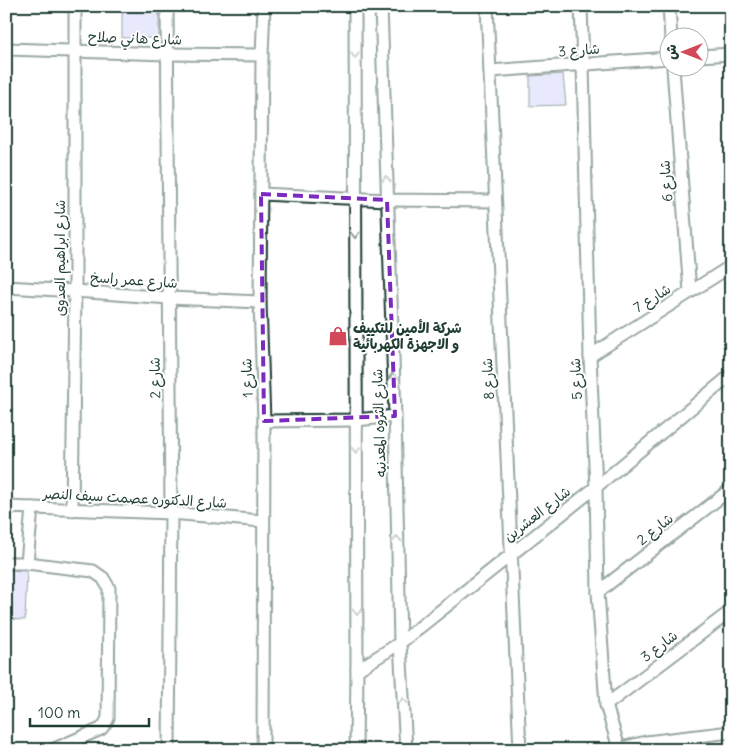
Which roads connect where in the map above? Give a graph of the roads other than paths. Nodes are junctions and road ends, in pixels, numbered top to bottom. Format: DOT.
graph roads {
  1 [pos="75,6"];
  2 [pos="167,6"];
  3 [pos="264,6"];
  4 [pos="355,6"];
  5 [pos="381,6"];
  6 [pos="487,6"];
  7 [pos="580,6"];
  8 [pos="670,6"];
  9 [pos="671,28"];
  10 [pos="6,49"];
  11 [pos="76,50"];
  12 [pos="167,54"];
  13 [pos="731,54"];
  14 [pos="262,55"];
  15 [pos="710,55"];
  16 [pos="660,59"];
  17 [pos="583,64"];
  18 [pos="490,71"];
  19 [pos="673,78"];
  20 [pos="261,194"];
  21 [pos="355,199"];
  22 [pos="387,200"];
  23 [pos="495,201"];
  24 [pos="731,266"];
  25 [pos="6,287"];
  26 [pos="75,291"];
  27 [pos="690,292"];
  28 [pos="169,298"];
  29 [pos="260,302"];
  30 [pos="590,356"];
  31 [pos="731,375"];
  32 [pos="395,416"];
  33 [pos="356,420"];
  34 [pos="264,421"];
  35 [pos="596,487"];
  36 [pos="731,489"];
  37 [pos="6,507"];
  38 [pos="32,508"];
  39 [pos="72,510"];
  40 [pos="171,514"];
  41 [pos="263,521"];
  42 [pos="511,554"];
  43 [pos="6,563"];
  44 [pos="27,563"];
  45 [pos="598,592"];
  46 [pos="731,611"];
  47 [pos="400,643"];
  48 [pos="358,670"];
  49 [pos="606,705"];
  50 [pos="731,732"];
  51 [pos="616,749"];
  52 [pos="52,750"];
  53 [pos="169,750"];
  54 [pos="263,750"];
  55 [pos="356,750"];
  56 [pos="406,750"];
  57 [pos="520,750"];
  1 -- 11 [label="street, شارع ابراهيم العدوى"];
  2 -- 12 [label="street, شارع 2"];
  3 -- 14 [label="street, شارع 1"];
  4 -- 21 [label="street, شارع الثروه المعدنيه, one-way"];
  22 -- 5 [label="street, شارع الثروه المعدنيه, one-way"];
  6 -- 18 [label="street, شارع 8"];
  7 -- 17 [label="street, شارع 5"];
  8 -- 9 [label="street"];
  10 -- 11 [label="street, شارع هاني صلاح"];
  11 -- 12 [label="street, شارع هاني صلاح"];
  11 -- 26 [label="street, شارع ابراهيم العدوى"];
  12 -- 14 [label="street, شارع هاني صلاح"];
  12 -- 28 [label="street, شارع 2"];
  13 -- 15 [label="street"];
  14 -- 20 [label="street, شارع 1"];
  16 -- 17 [label="street, شارع 3"];
  17 -- 18 [label="street, شارع 3"];
  17 -- 30 [label="street, شارع 5"];
  18 -- 23 [label="street, شارع 8"];
  19 -- 27 [label="street, شارع 6"];
  20 -- 21 [label="street"];
  20 -- 29 [label="street, شارع 1"];
  21 -- 22 [label="street"];
  21 -- 33 [label="street, شارع الثروه المعدنيه, one-way"];
  22 -- 23 [label="street"];
  32 -- 22 [label="street, شارع الثروه المعدنيه, one-way"];
  23 -- 42 [label="street, شارع 8"];
  24 -- 27 [label="street, شارع 7"];
  25 -- 26 [label="street, شارع عمر راسخ"];
  26 -- 28 [label="street, شارع عمر راسخ"];
  26 -- 39 [label="street, شارع ابراهيم العدوى"];
  27 -- 30 [label="street, شارع 7"];
  28 -- 29 [label="street, شارع عمر راسخ"];
  28 -- 40 [label="street, شارع 2"];
  29 -- 34 [label="street, شارع 1"];
  30 -- 35 [label="street, شارع 5"];
  31 -- 35 [label="street, شارع العشرين"];
  32 -- 33 [label="street"];
  47 -- 32 [label="street, شارع الثروه المعدنيه, one-way"];
  33 -- 34 [label="street"];
  33 -- 48 [label="street, شارع الثروه المعدنيه, one-way"];
  34 -- 41 [label="street, شارع 1"];
  35 -- 42 [label="street, شارع العشرين"];
  35 -- 45 [label="street, شارع 5"];
  36 -- 45 [label="street, شارع 2"];
  37 -- 38 [label="street, شارع الدكتوره عصمت سيف النصر"];
  38 -- 39 [label="street, شارع الدكتوره عصمت سيف النصر"];
  38 -- 44 [label="street"];
  39 -- 40 [label="street, شارع الدكتوره عصمت سيف النصر"];
  40 -- 41 [label="street, شارع الدكتوره عصمت سيف النصر"];
  40 -- 53 [label="street, شارع 2"];
  41 -- 54 [label="street, شارع 1"];
  42 -- 47 [label="street, شارع العشرين"];
  42 -- 57 [label="street, شارع 8"];
  43 -- 44 [label="street"];
  44 -- 52 [label="street"];
  45 -- 49 [label="street, شارع 5"];
  46 -- 49 [label="street, شارع 3"];
  47 -- 48 [label="street, شارع العشرين"];
  56 -- 47 [label="street, شارع الثروه المعدنيه, one-way"];
  48 -- 55 [label="street, شارع الثروه المعدنيه"];
  49 -- 51 [label="street, شارع 5"];
  50 -- 51 [label="street"];
}
